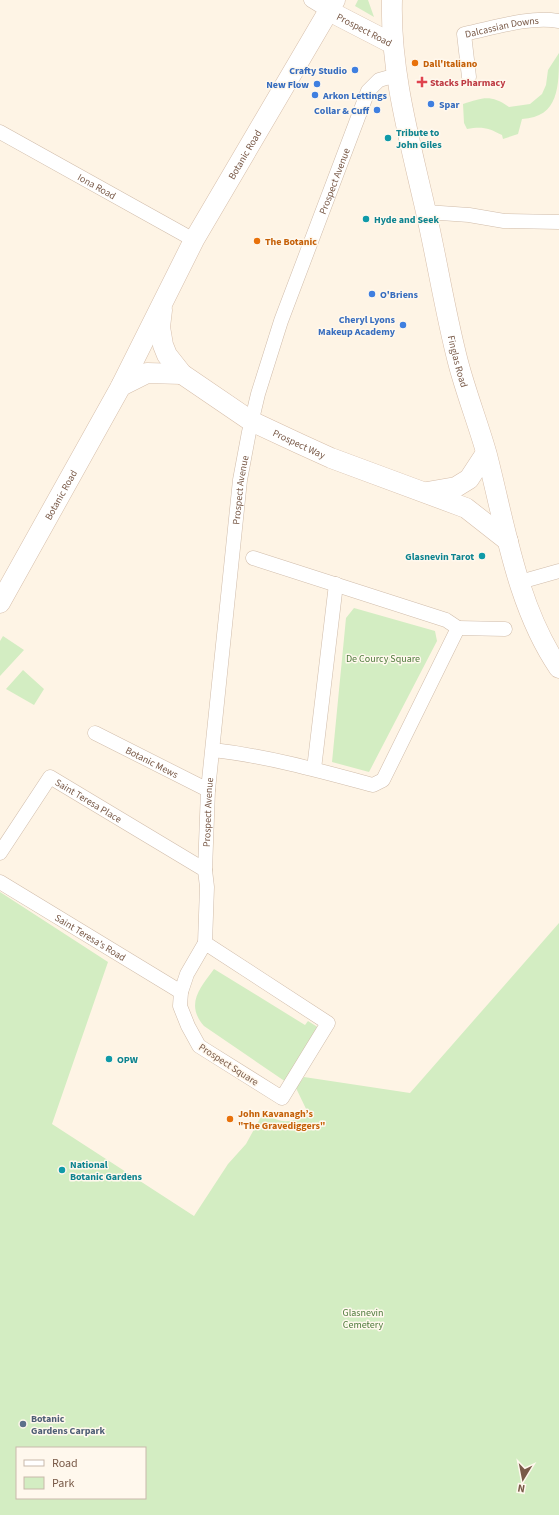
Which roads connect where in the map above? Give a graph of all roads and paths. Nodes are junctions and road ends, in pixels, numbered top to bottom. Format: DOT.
graph roads {
  1 [pos="311,0"];
  2 [pos="392,0"];
  3 [pos="332,5"];
  4 [pos="559,21"];
  5 [pos="393,44"];
  6 [pos="397,75"];
  7 [pos="469,77"];
  8 [pos="0,132"];
  9 [pos="426,212"];
  10 [pos="559,222"];
  11 [pos="194,240"];
  12 [pos="163,300"];
  13 [pos="182,374"];
  14 [pos="121,386"];
  15 [pos="251,421"];
  16 [pos="486,453"];
  17 [pos="427,492"];
  18 [pos="508,541"];
  19 [pos="254,558"];
  20 [pos="559,571"];
  21 [pos="520,582"];
  22 [pos="336,584"];
  23 [pos="0,603"];
  24 [pos="458,628"];
  25 [pos="505,629"];
  26 [pos="559,668"];
  27 [pos="95,733"];
  28 [pos="213,750"];
  29 [pos="314,769"];
  30 [pos="208,790"];
  31 [pos="0,853"];
  32 [pos="205,870"];
  33 [pos="0,882"];
  34 [pos="205,943"];
  35 [pos="181,992"];
  1 -- 3 [label="street"];
  2 -- 5 [label="main road, Prospect Road"];
  3 -- 5 [label="main road, Prospect Road"];
  3 -- 11 [label="main road, Botanic Road"];
  4 -- 7 [label="street, Dalcassian Downs"];
  5 -- 6 [label="main road, Finglas Road"];
  6 -- 9 [label="main road, Finglas Road"];
  6 -- 15 [label="street, Prospect Avenue"];
  8 -- 11 [label="street, Iona Road"];
  9 -- 10 [label="street"];
  9 -- 16 [label="main road, Finglas Road"];
  11 -- 12 [label="main road, Botanic Road"];
  12 -- 13 [label="main road, Botanic Road"];
  12 -- 14 [label="main road, Botanic Road"];
  13 -- 14 [label="main road"];
  13 -- 15 [label="main road, Prospect Way"];
  14 -- 23 [label="main road, Botanic Road"];
  15 -- 17 [label="main road, Prospect Way"];
  15 -- 28 [label="street, Prospect Avenue"];
  16 -- 17 [label="main road, Prospect Way"];
  16 -- 18 [label="main road, Finglas Road"];
  17 -- 18 [label="main road, Prospect Way"];
  18 -- 21 [label="main road, Finglas Road"];
  19 -- 22 [label="street"];
  20 -- 21 [label="street"];
  21 -- 26 [label="main road, Finglas Road"];
  22 -- 24 [label="street"];
  22 -- 29 [label="street"];
  24 -- 25 [label="street"];
  24 -- 29 [label="street"];
  27 -- 30 [label="street, Botanic Mews"];
  28 -- 29 [label="street"];
  28 -- 30 [label="street, Prospect Avenue"];
  30 -- 32 [label="street, Prospect Avenue"];
  31 -- 32 [label="street, Saint Teresa Place"];
  32 -- 34 [label="street, Prospect Avenue"];
  33 -- 35 [label="street, Saint Teresa's Road"];
  34 -- 35 [label="street, Prospect Square"];
  34 -- 35 [label="street, Prospect Square"];
}
